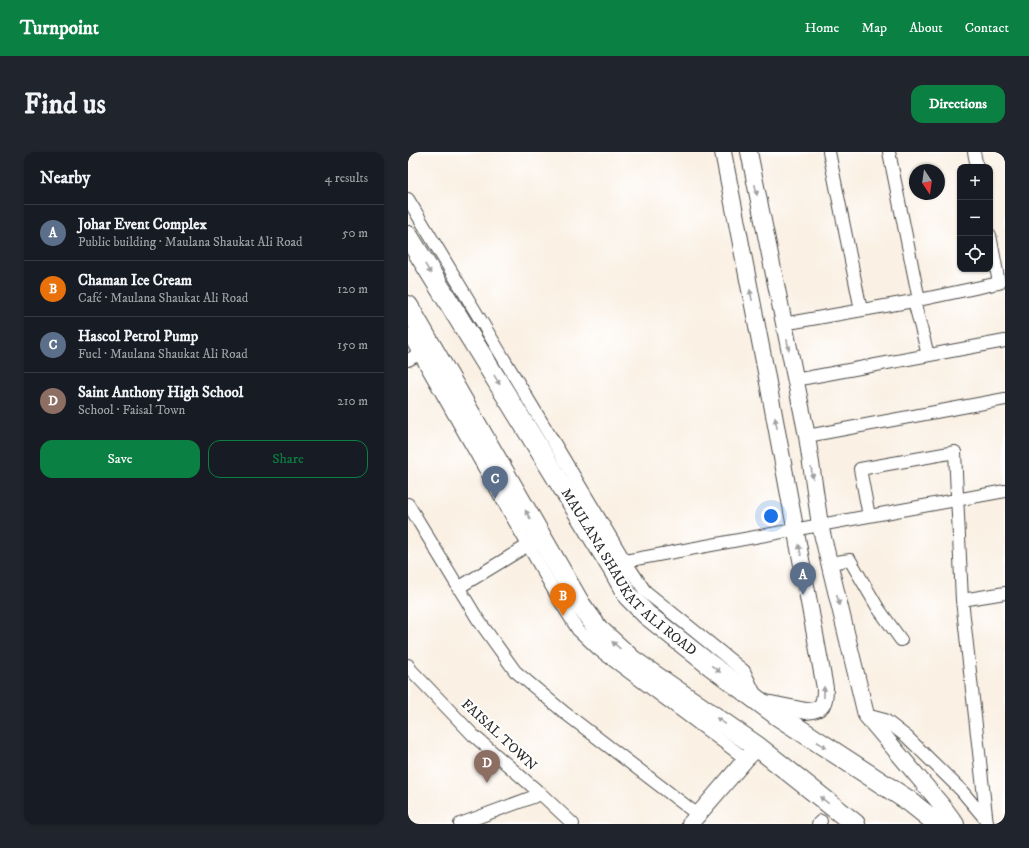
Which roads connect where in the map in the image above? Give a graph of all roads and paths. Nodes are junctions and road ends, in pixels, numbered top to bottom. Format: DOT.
graph roads {
  1 [pos="723,152"];
  2 [pos="749,152"];
  3 [pos="829,152"];
  4 [pos="889,152"];
  5 [pos="974,152"];
  6 [pos="976,164"];
  7 [pos="408,199"];
  8 [pos="408,236"];
  9 [pos="990,236"];
  10 [pos="1000,261"];
  11 [pos="917,300"];
  12 [pos="408,306"];
  13 [pos="861,310"];
  14 [pos="783,324"];
  15 [pos="408,334"];
  16 [pos="1005,341"];
  17 [pos="419,354"];
  18 [pos="928,355"];
  19 [pos="408,360"];
  20 [pos="795,380"];
  21 [pos="1005,399"];
  22 [pos="807,436"];
  23 [pos="1005,491"];
  24 [pos="958,500"];
  25 [pos="408,504"];
  26 [pos="868,516"];
  27 [pos="820,525"];
  28 [pos="796,530"];
  29 [pos="535,542"];
  30 [pos="829,563"];
  31 [pos="619,565"];
  32 [pos="458,588"];
  33 [pos="1005,593"];
  34 [pos="962,600"];
  35 [pos="901,640"];
  36 [pos="408,665"];
  37 [pos="758,701"];
  38 [pos="866,714"];
  39 [pos="752,753"];
  40 [pos="541,794"];
  41 [pos="694,820"];
  42 [pos="987,822"];
  43 [pos="460,824"];
  44 [pos="573,824"];
  45 [pos="855,824"];
  46 [pos="938,824"];
  47 [pos="956,824"];
  28 -- 1 [label="street, one-way"];
  2 -- 14 [label="street, one-way"];
  3 -- 13 [label="street"];
  4 -- 11 [label="street"];
  5 -- 6 [label="street"];
  7 -- 31 [label="street"];
  8 -- 31 [label="main road, MAULANA SHAUKAT ALI ROAD, one-way"];
  9 -- 10 [label="street"];
  10 -- 11 [label="street"];
  11 -- 13 [label="street"];
  11 -- 18 [label="street"];
  29 -- 12 [label="main road, one-way"];
  13 -- 14 [label="street"];
  14 -- 20 [label="street, one-way"];
  15 -- 17 [label="street"];
  16 -- 18 [label="street"];
  17 -- 19 [label="street"];
  17 -- 29 [label="street"];
  18 -- 20 [label="street"];
  20 -- 22 [label="street"];
  21 -- 22 [label="street"];
  22 -- 27 [label="street, one-way"];
  23 -- 24 [label="street"];
  24 -- 26 [label="street"];
  24 -- 26 [label="street"];
  24 -- 34 [label="street"];
  25 -- 32 [label="street"];
  26 -- 27 [label="street"];
  27 -- 28 [label="street"];
  27 -- 30 [label="street"];
  28 -- 31 [label="street"];
  37 -- 28 [label="street, one-way"];
  29 -- 32 [label="street"];
  29 -- 39 [label="main road"];
  30 -- 35 [label="street"];
  30 -- 38 [label="street, one-way"];
  31 -- 37 [label="main road, MAULANA SHAUKAT ALI ROAD"];
  32 -- 41 [label="street"];
  33 -- 34 [label="street"];
  34 -- 42 [label="street"];
  36 -- 40 [label="street, FAISAL TOWN"];
  37 -- 46 [label="main road, MAULANA SHAUKAT ALI ROAD, one-way"];
  38 -- 42 [label="street"];
  38 -- 47 [label="street"];
  39 -- 41 [label="street"];
  45 -- 39 [label="main road, one-way"];
  40 -- 43 [label="street"];
  40 -- 44 [label="street, FAISAL TOWN"];
}
